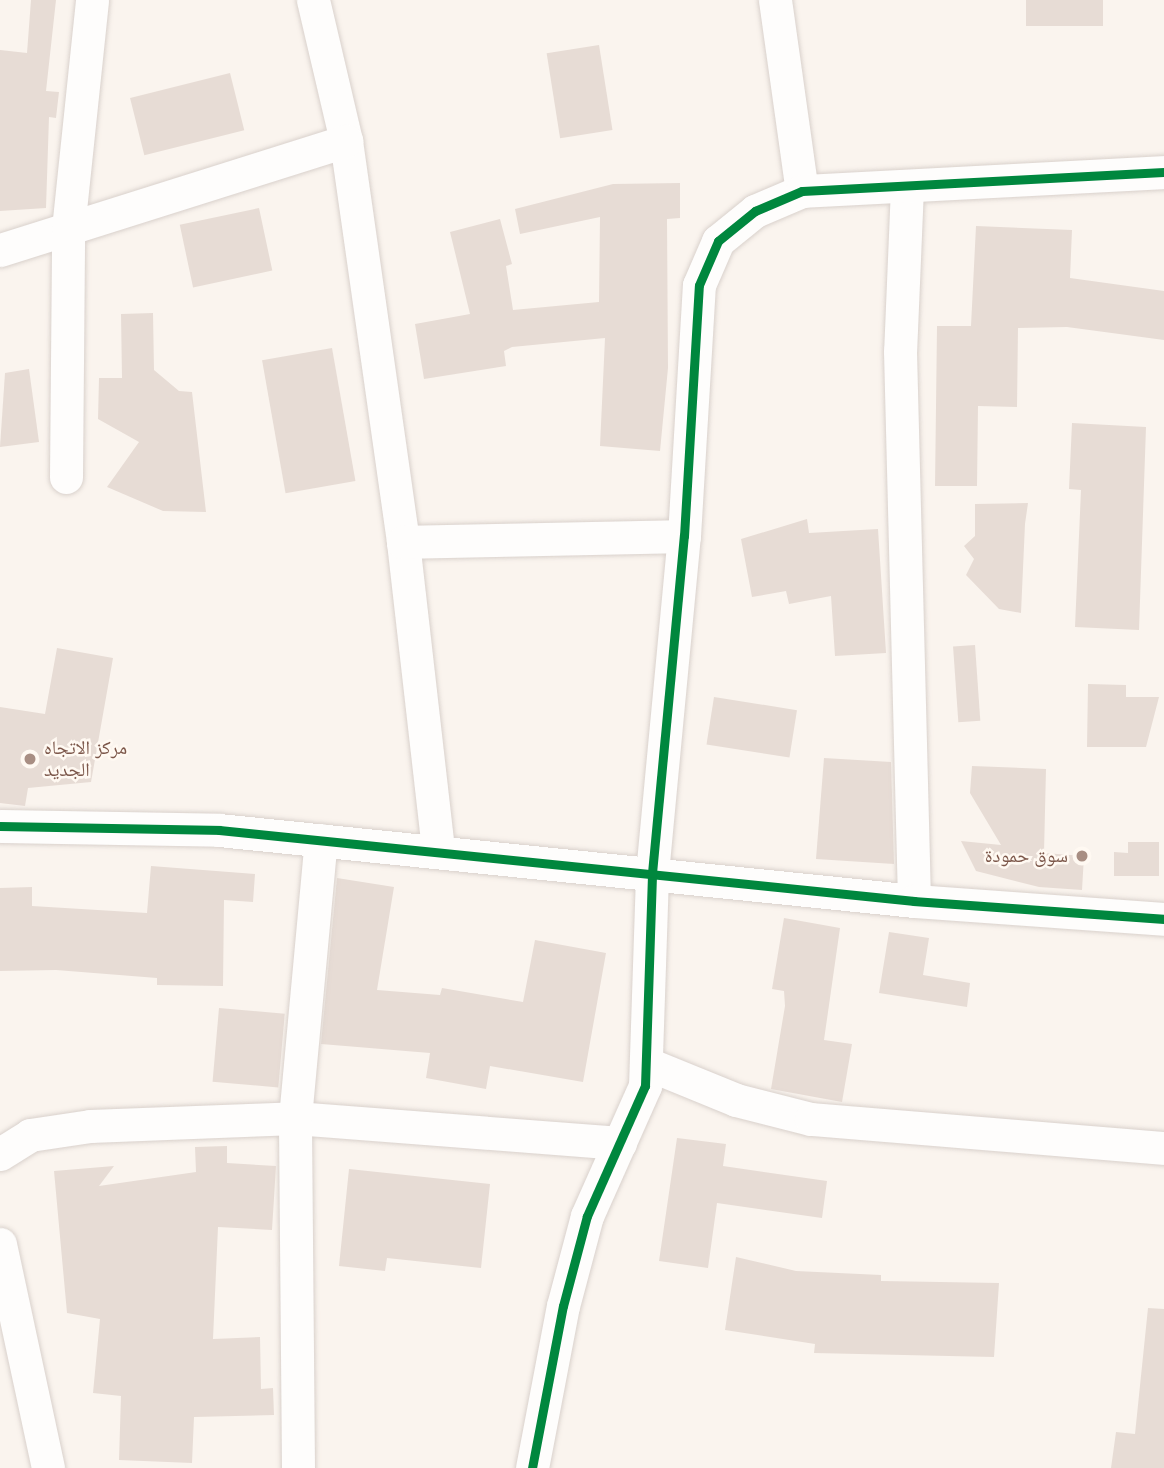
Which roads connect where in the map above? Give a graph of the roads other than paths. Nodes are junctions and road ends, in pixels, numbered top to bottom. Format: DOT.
graph roads {
  1 [pos="92,0"];
  2 [pos="313,0"];
  3 [pos="775,0"];
  4 [pos="346,141"];
  5 [pos="1164,172"];
  6 [pos="907,187"];
  7 [pos="802,191"];
  8 [pos="68,229"];
  9 [pos="0,250"];
  10 [pos="66,477"];
  11 [pos="684,536"];
  12 [pos="404,542"];
  13 [pos="0,826"];
  14 [pos="321,840"];
  15 [pos="438,850"];
  16 [pos="652,873"];
  17 [pos="914,901"];
  18 [pos="1164,919"];
  19 [pos="648,1064"];
  20 [pos="295,1118"];
  21 [pos="620,1143"];
  22 [pos="1164,1149"];
  23 [pos="0,1154"];
  24 [pos="0,1244"];
  25 [pos="48,1468"];
  26 [pos="298,1468"];
  27 [pos="532,1468"];
  1 -- 8 [label="street"];
  2 -- 4 [label="street"];
  3 -- 7 [label="street"];
  4 -- 8 [label="street"];
  4 -- 12 [label="street"];
  5 -- 6 [label="street"];
  6 -- 7 [label="street"];
  6 -- 17 [label="street"];
  7 -- 11 [label="street"];
  8 -- 9 [label="street"];
  8 -- 10 [label="street"];
  11 -- 12 [label="street"];
  11 -- 16 [label="street"];
  12 -- 15 [label="street"];
  13 -- 14 [label="street"];
  14 -- 15 [label="street"];
  14 -- 20 [label="street"];
  15 -- 16 [label="street"];
  16 -- 17 [label="street"];
  16 -- 19 [label="street"];
  17 -- 18 [label="street"];
  19 -- 21 [label="street"];
  19 -- 22 [label="street"];
  20 -- 21 [label="street"];
  20 -- 23 [label="street"];
  20 -- 26 [label="street"];
  21 -- 27 [label="street"];
  24 -- 25 [label="street"];
}
